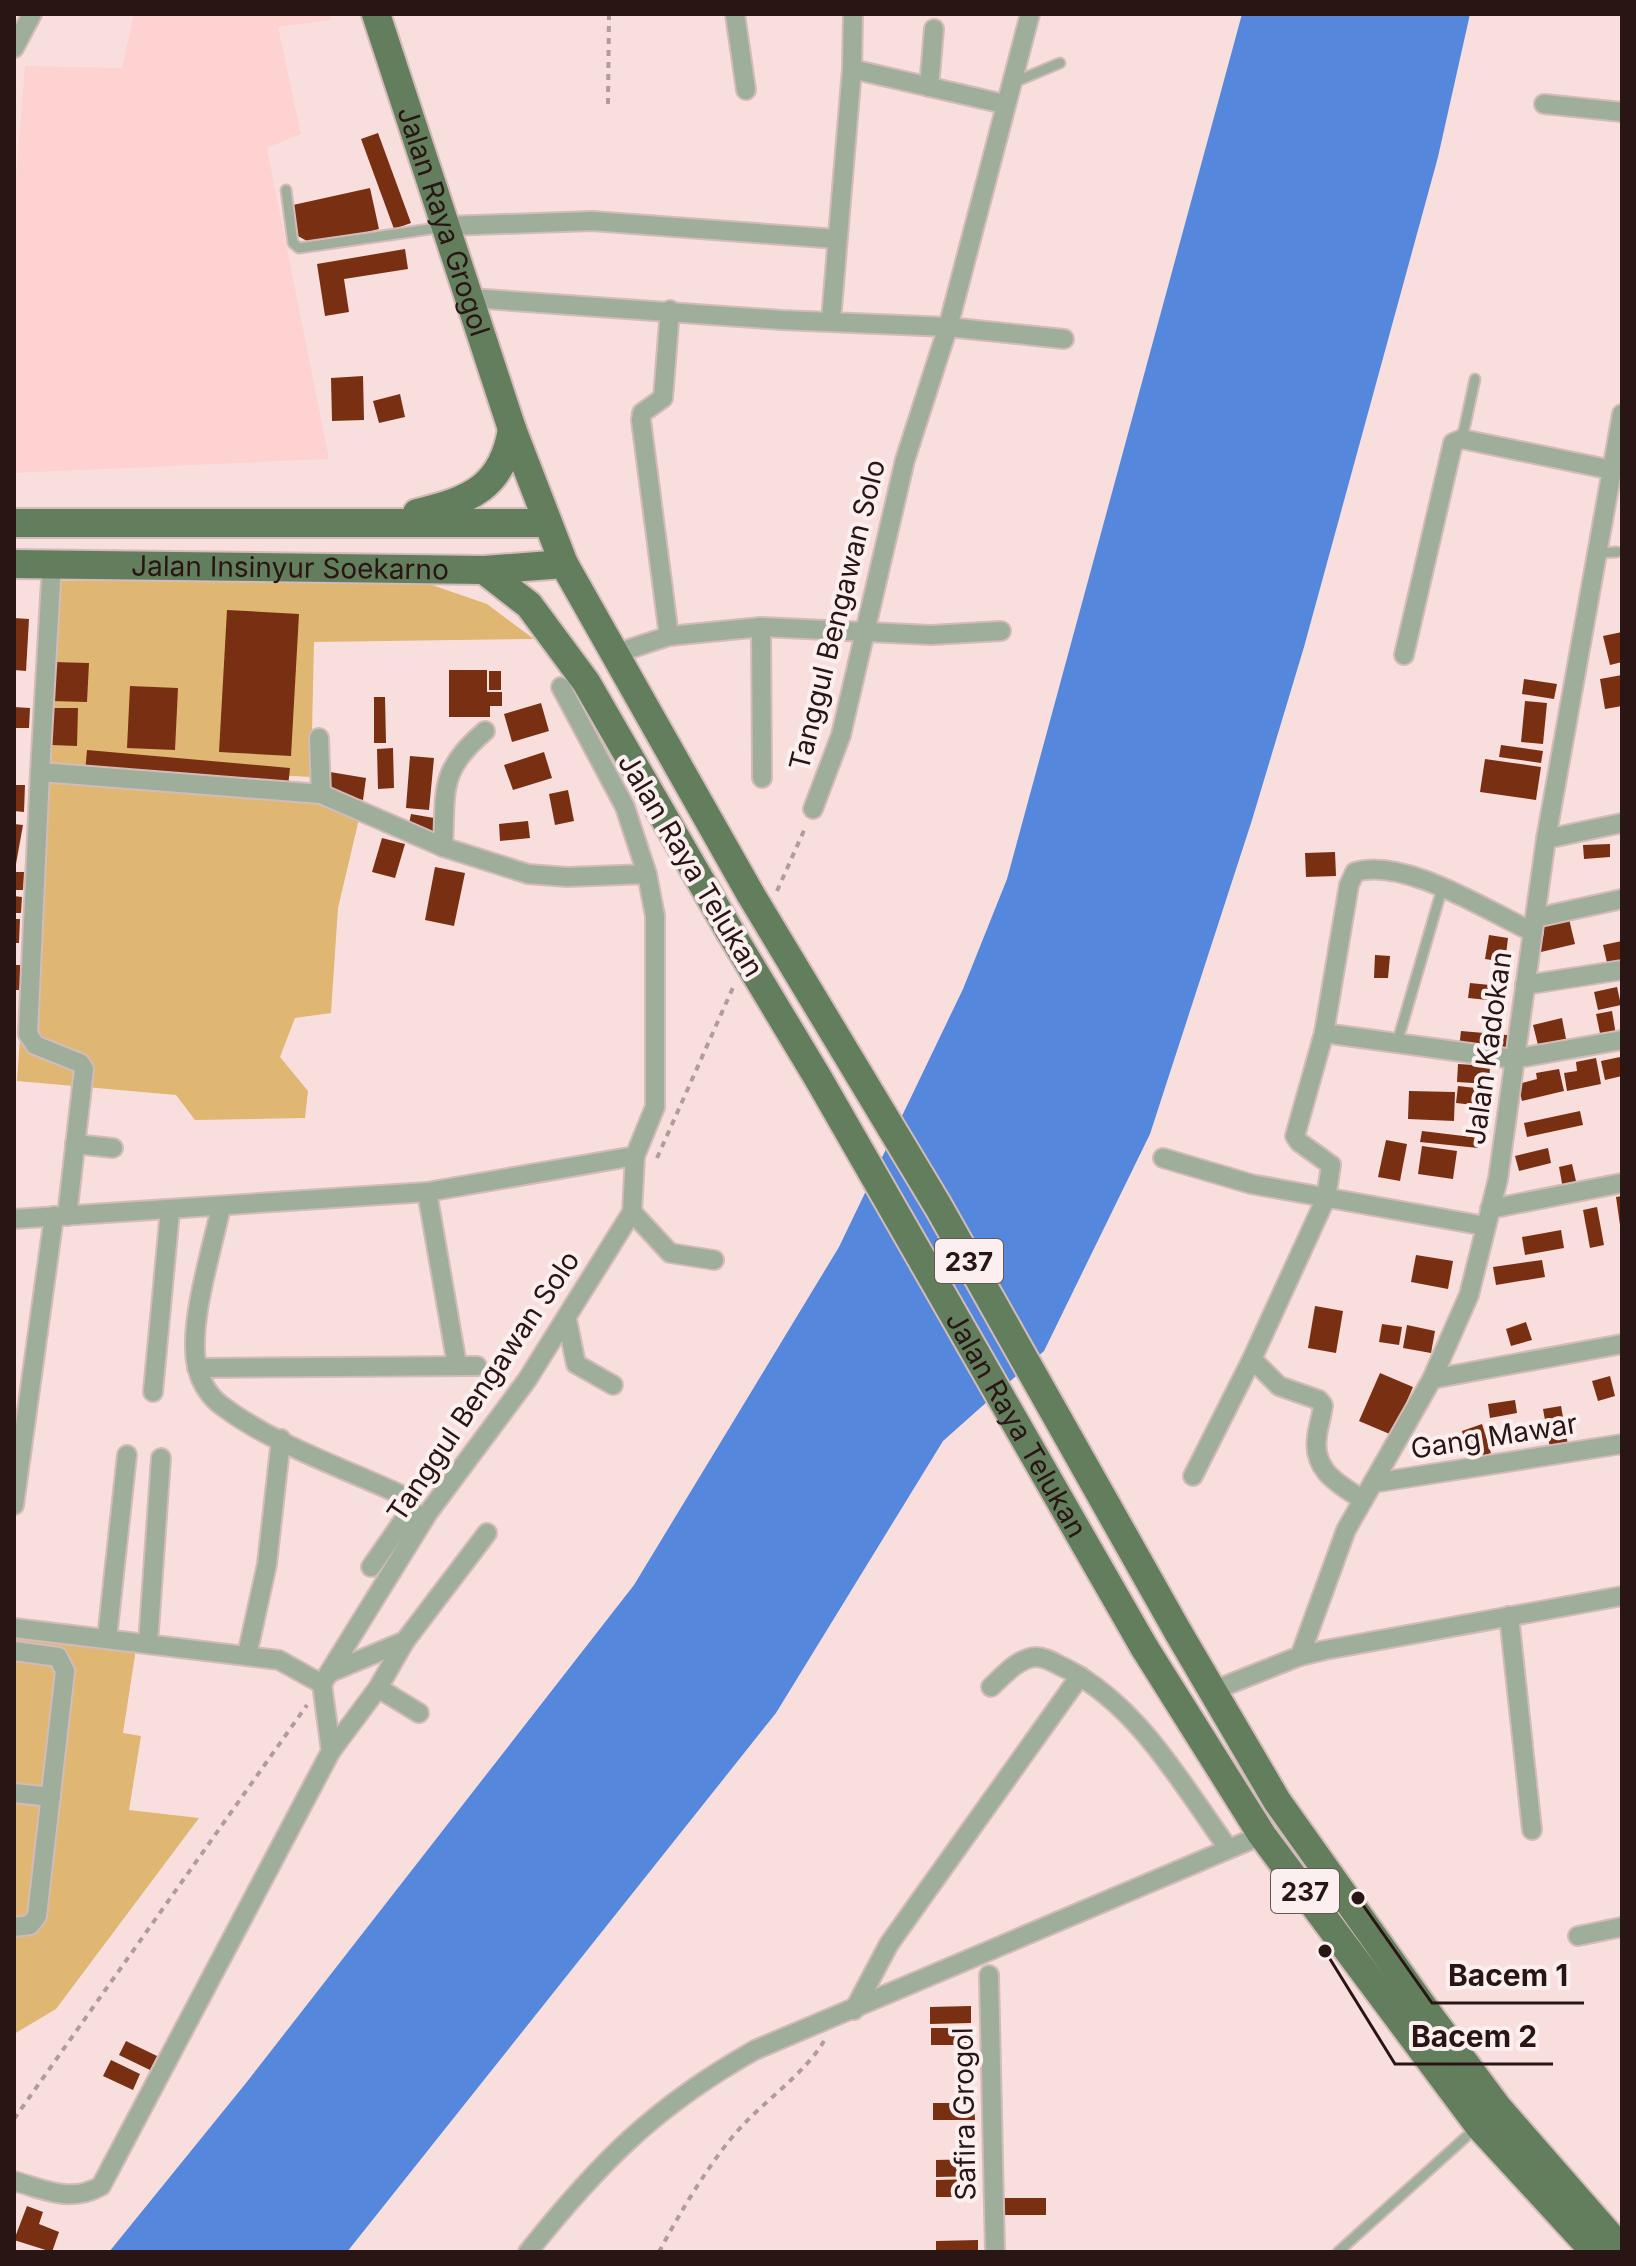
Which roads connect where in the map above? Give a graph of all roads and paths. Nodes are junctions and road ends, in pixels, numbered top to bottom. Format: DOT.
graph roads {
  1 [pos="32,14"];
  2 [pos="376,14"];
  3 [pos="609,14"];
  4 [pos="735,14"];
  5 [pos="853,14"];
  6 [pos="1030,14"];
  7 [pos="934,29"];
  8 [pos="14,48"];
  9 [pos="1060,63"];
  10 [pos="852,69"];
  11 [pos="1011,83"];
  12 [pos="929,87"];
  13 [pos="746,90"];
  14 [pos="608,104"];
  15 [pos="1004,104"];
  16 [pos="1544,104"];
  17 [pos="1622,112"];
  18 [pos="286,190"];
  19 [pos="447,226"];
  20 [pos="837,239"];
  21 [pos="470,298"];
  22 [pos="670,310"];
  23 [pos="831,320"];
  24 [pos="948,327"];
  25 [pos="1064,339"];
  26 [pos="1475,379"];
  27 [pos="1622,414"];
  28 [pos="512,429"];
  29 [pos="1462,439"];
  30 [pos="1612,470"];
  31 [pos="389,520"];
  32 [pos="20,523"];
  33 [pos="79,523"];
  34 [pos="547,523"];
  35 [pos="1617,552"];
  36 [pos="1597,553"];
  37 [pos="33,563"];
  38 [pos="81,564"];
  39 [pos="564,564"];
  40 [pos="484,570"];
  41 [pos="761,627"];
  42 [pos="866,630"];
  43 [pos="1001,631"];
  44 [pos="669,636"];
  45 [pos="614,654"];
  46 [pos="1404,655"];
  47 [pos="561,687"];
  48 [pos="485,731"];
  49 [pos="319,738"];
  50 [pos="40,772"];
  51 [pos="762,778"];
  52 [pos="321,794"];
  53 [pos="813,809"];
  54 [pos="1622,823"];
  55 [pos="1546,839"];
  56 [pos="443,847"];
  57 [pos="647,874"];
  58 [pos="1442,889"];
  59 [pos="763,895"];
  60 [pos="1622,899"];
  61 [pos="1534,925"];
  62 [pos="1622,970"];
  63 [pos="736,983"];
  64 [pos="1525,985"];
  65 [pos="1324,1033"];
  66 [pos="1622,1040"];
  67 [pos="1397,1043"];
  68 [pos="1513,1059"];
  69 [pos="75,1144"];
  70 [pos="113,1148"];
  71 [pos="635,1156"];
  72 [pos="1163,1158"];
  73 [pos="651,1170"];
  74 [pos="1622,1183"];
  75 [pos="427,1192"];
  76 [pos="1326,1198"];
  77 [pos="221,1207"];
  78 [pos="170,1211"];
  79 [pos="632,1212"];
  80 [pos="60,1216"];
  81 [pos="1487,1217"];
  82 [pos="14,1219"];
  83 [pos="714,1260"];
  84 [pos="567,1320"];
  85 [pos="1622,1344"];
  86 [pos="1252,1359"];
  87 [pos="457,1365"];
  88 [pos="477,1366"];
  89 [pos="197,1368"];
  90 [pos="1432,1379"];
  91 [pos="613,1385"];
  92 [pos="153,1392"];
  93 [pos="19,1431"];
  94 [pos="281,1439"];
  95 [pos="1622,1444"];
  96 [pos="127,1455"];
  97 [pos="161,1458"];
  98 [pos="1193,1476"];
  99 [pos="1373,1483"];
  100 [pos="1363,1500"];
  101 [pos="14,1505"];
  102 [pos="487,1533"];
  103 [pos="371,1567"];
  104 [pos="1621,1603"];
  105 [pos="1509,1616"];
  106 [pos="14,1628"];
  107 [pos="107,1638"];
  108 [pos="405,1641"];
  109 [pos="148,1644"];
  110 [pos="14,1651"];
  111 [pos="247,1655"];
  112 [pos="1300,1656"];
  113 [pos="1080,1676"];
  114 [pos="327,1678"];
  115 [pos="991,1687"];
  116 [pos="378,1688"];
  117 [pos="1212,1691"];
  118 [pos="419,1713"];
  119 [pos="331,1751"];
  120 [pos="14,1793"];
  121 [pos="51,1797"];
  122 [pos="1532,1830"];
  123 [pos="1262,1835"];
  124 [pos="1228,1848"];
  125 [pos="14,1927"];
  126 [pos="1622,1927"];
  127 [pos="1578,1936"];
  128 [pos="989,1975"];
  129 [pos="850,2012"];
  130 [pos="1489,2117"];
  131 [pos="14,2119"];
  132 [pos="14,2181"];
  133 [pos="1622,2250"];
  134 [pos="528,2252"];
  135 [pos="659,2252"];
  136 [pos="995,2252"];
  137 [pos="1338,2252"];
  138 [pos="1595,2252"];
  1 -- 8 [label="street"];
  2 -- 19 [label="main road, Jalan Raya Grogol"];
  3 -- 14 [label="path"];
  4 -- 13 [label="street"];
  5 -- 10 [label="street"];
  6 -- 11 [label="street, Tanggul Bengawan Solo"];
  7 -- 12 [label="street"];
  9 -- 11 [label="lane"];
  10 -- 12 [label="street"];
  10 -- 20 [label="street"];
  11 -- 15 [label="street, Tanggul Bengawan Solo"];
  12 -- 15 [label="street"];
  15 -- 24 [label="street, Tanggul Bengawan Solo"];
  16 -- 17 [label="street"];
  18 -- 19 [label="lane"];
  19 -- 20 [label="street"];
  19 -- 21 [label="main road, Jalan Raya Grogol"];
  20 -- 23 [label="street"];
  21 -- 22 [label="street"];
  21 -- 28 [label="main road, Jalan Raya Grogol"];
  22 -- 23 [label="street"];
  22 -- 44 [label="street"];
  23 -- 24 [label="street"];
  24 -- 25 [label="street"];
  24 -- 42 [label="street, Tanggul Bengawan Solo"];
  26 -- 29 [label="lane"];
  27 -- 30 [label="street, Jalan Kadokan"];
  28 -- 31 [label="main road"];
  28 -- 34 [label="main road, Jalan Raya Grogol"];
  29 -- 30 [label="street"];
  29 -- 46 [label="street"];
  30 -- 36 [label="street, Jalan Kadokan"];
  31 -- 33 [label="main road, Jalan Insinyur Soekarno"];
  31 -- 34 [label="main road, Jalan Insinyur Soekarno"];
  32 -- 33 [label="main road, Jalan Insinyur Soekarno"];
  32 -- 37 [label="main road"];
  33 -- 38 [label="main road"];
  34 -- 39 [label="main road, Jalan Raya Telukan"];
  35 -- 36 [label="lane"];
  36 -- 55 [label="street, Jalan Kadokan"];
  37 -- 38 [label="main road, Jalan Insinyur Soekarno"];
  37 -- 50 [label="street"];
  38 -- 40 [label="main road, Jalan Insinyur Soekarno"];
  39 -- 40 [label="main road, Jalan Insinyur Soekarno"];
  39 -- 45 [label="main road, Jalan Raya Telukan / 237"];
  40 -- 123 [label="main road, Jalan Raya Telukan / 237, bridge"];
  41 -- 42 [label="street"];
  41 -- 44 [label="street"];
  41 -- 51 [label="street"];
  42 -- 43 [label="street"];
  42 -- 53 [label="street, Tanggul Bengawan Solo"];
  44 -- 45 [label="street"];
  45 -- 59 [label="main road, Jalan Raya Telukan / 237"];
  47 -- 57 [label="street"];
  48 -- 56 [label="street"];
  49 -- 52 [label="street"];
  50 -- 52 [label="street"];
  50 -- 69 [label="street"];
  52 -- 56 [label="street"];
  53 -- 59 [label="path, Tanggul Bengawan Solo"];
  54 -- 55 [label="street"];
  55 -- 61 [label="street, Jalan Kadokan"];
  56 -- 57 [label="street"];
  57 -- 71 [label="street"];
  58 -- 61 [label="street"];
  58 -- 65 [label="street"];
  58 -- 67 [label="lane"];
  59 -- 117 [label="main road, Jalan Raya Telukan / 237, bridge"];
  60 -- 61 [label="street"];
  61 -- 64 [label="street, Jalan Kadokan"];
  62 -- 64 [label="street"];
  63 -- 73 [label="path"];
  64 -- 68 [label="street, Jalan Kadokan"];
  65 -- 67 [label="street"];
  65 -- 76 [label="street"];
  66 -- 68 [label="street"];
  67 -- 68 [label="street"];
  68 -- 81 [label="street, Jalan Kadokan"];
  69 -- 70 [label="street"];
  69 -- 80 [label="street"];
  71 -- 75 [label="street"];
  71 -- 79 [label="street"];
  72 -- 76 [label="street"];
  74 -- 81 [label="street"];
  75 -- 77 [label="street"];
  75 -- 87 [label="street"];
  76 -- 81 [label="street"];
  76 -- 86 [label="street"];
  77 -- 78 [label="street"];
  77 -- 89 [label="street"];
  78 -- 80 [label="street"];
  78 -- 92 [label="street"];
  79 -- 83 [label="street"];
  79 -- 84 [label="street, Tanggul Bengawan Solo"];
  80 -- 82 [label="street"];
  80 -- 93 [label="street"];
  81 -- 90 [label="street, Jalan Kadokan"];
  84 -- 91 [label="street"];
  84 -- 114 [label="street, Tanggul Bengawan Solo"];
  85 -- 90 [label="street"];
  86 -- 98 [label="street"];
  86 -- 100 [label="street"];
  87 -- 88 [label="street"];
  87 -- 89 [label="street"];
  89 -- 94 [label="street"];
  90 -- 99 [label="street, Jalan Kadokan"];
  93 -- 101 [label="street"];
  94 -- 103 [label="street"];
  94 -- 111 [label="street"];
  95 -- 99 [label="street, Gang Mawar"];
  96 -- 107 [label="street"];
  97 -- 109 [label="street"];
  99 -- 100 [label="street, Jalan Kadokan"];
  100 -- 112 [label="street, Jalan Kadokan"];
  102 -- 108 [label="street"];
  104 -- 105 [label="street"];
  105 -- 112 [label="street"];
  105 -- 122 [label="street"];
  106 -- 107 [label="street"];
  107 -- 109 [label="street"];
  108 -- 114 [label="street"];
  108 -- 116 [label="street"];
  109 -- 111 [label="street"];
  110 -- 121 [label="street"];
  111 -- 114 [label="street"];
  112 -- 117 [label="street"];
  113 -- 115 [label="street"];
  113 -- 124 [label="street"];
  113 -- 129 [label="street"];
  114 -- 119 [label="street"];
  114 -- 131 [label="path"];
  116 -- 118 [label="street"];
  116 -- 119 [label="street"];
  117 -- 130 [label="main road, Jalan Raya Telukan / 237"];
  119 -- 132 [label="street"];
  120 -- 121 [label="street"];
  121 -- 125 [label="street"];
  123 -- 124 [label="street"];
  123 -- 130 [label="main road, Jalan Raya Telukan / 237"];
  124 -- 129 [label="street"];
  126 -- 127 [label="street"];
  128 -- 136 [label="street, Safira Grogol"];
  129 -- 134 [label="street"];
  129 -- 135 [label="path"];
  130 -- 133 [label="main road, Jalan Raya Telukan / 237"];
  130 -- 137 [label="lane"];
  130 -- 138 [label="main road, Jalan Raya Telukan / 237"];
}
